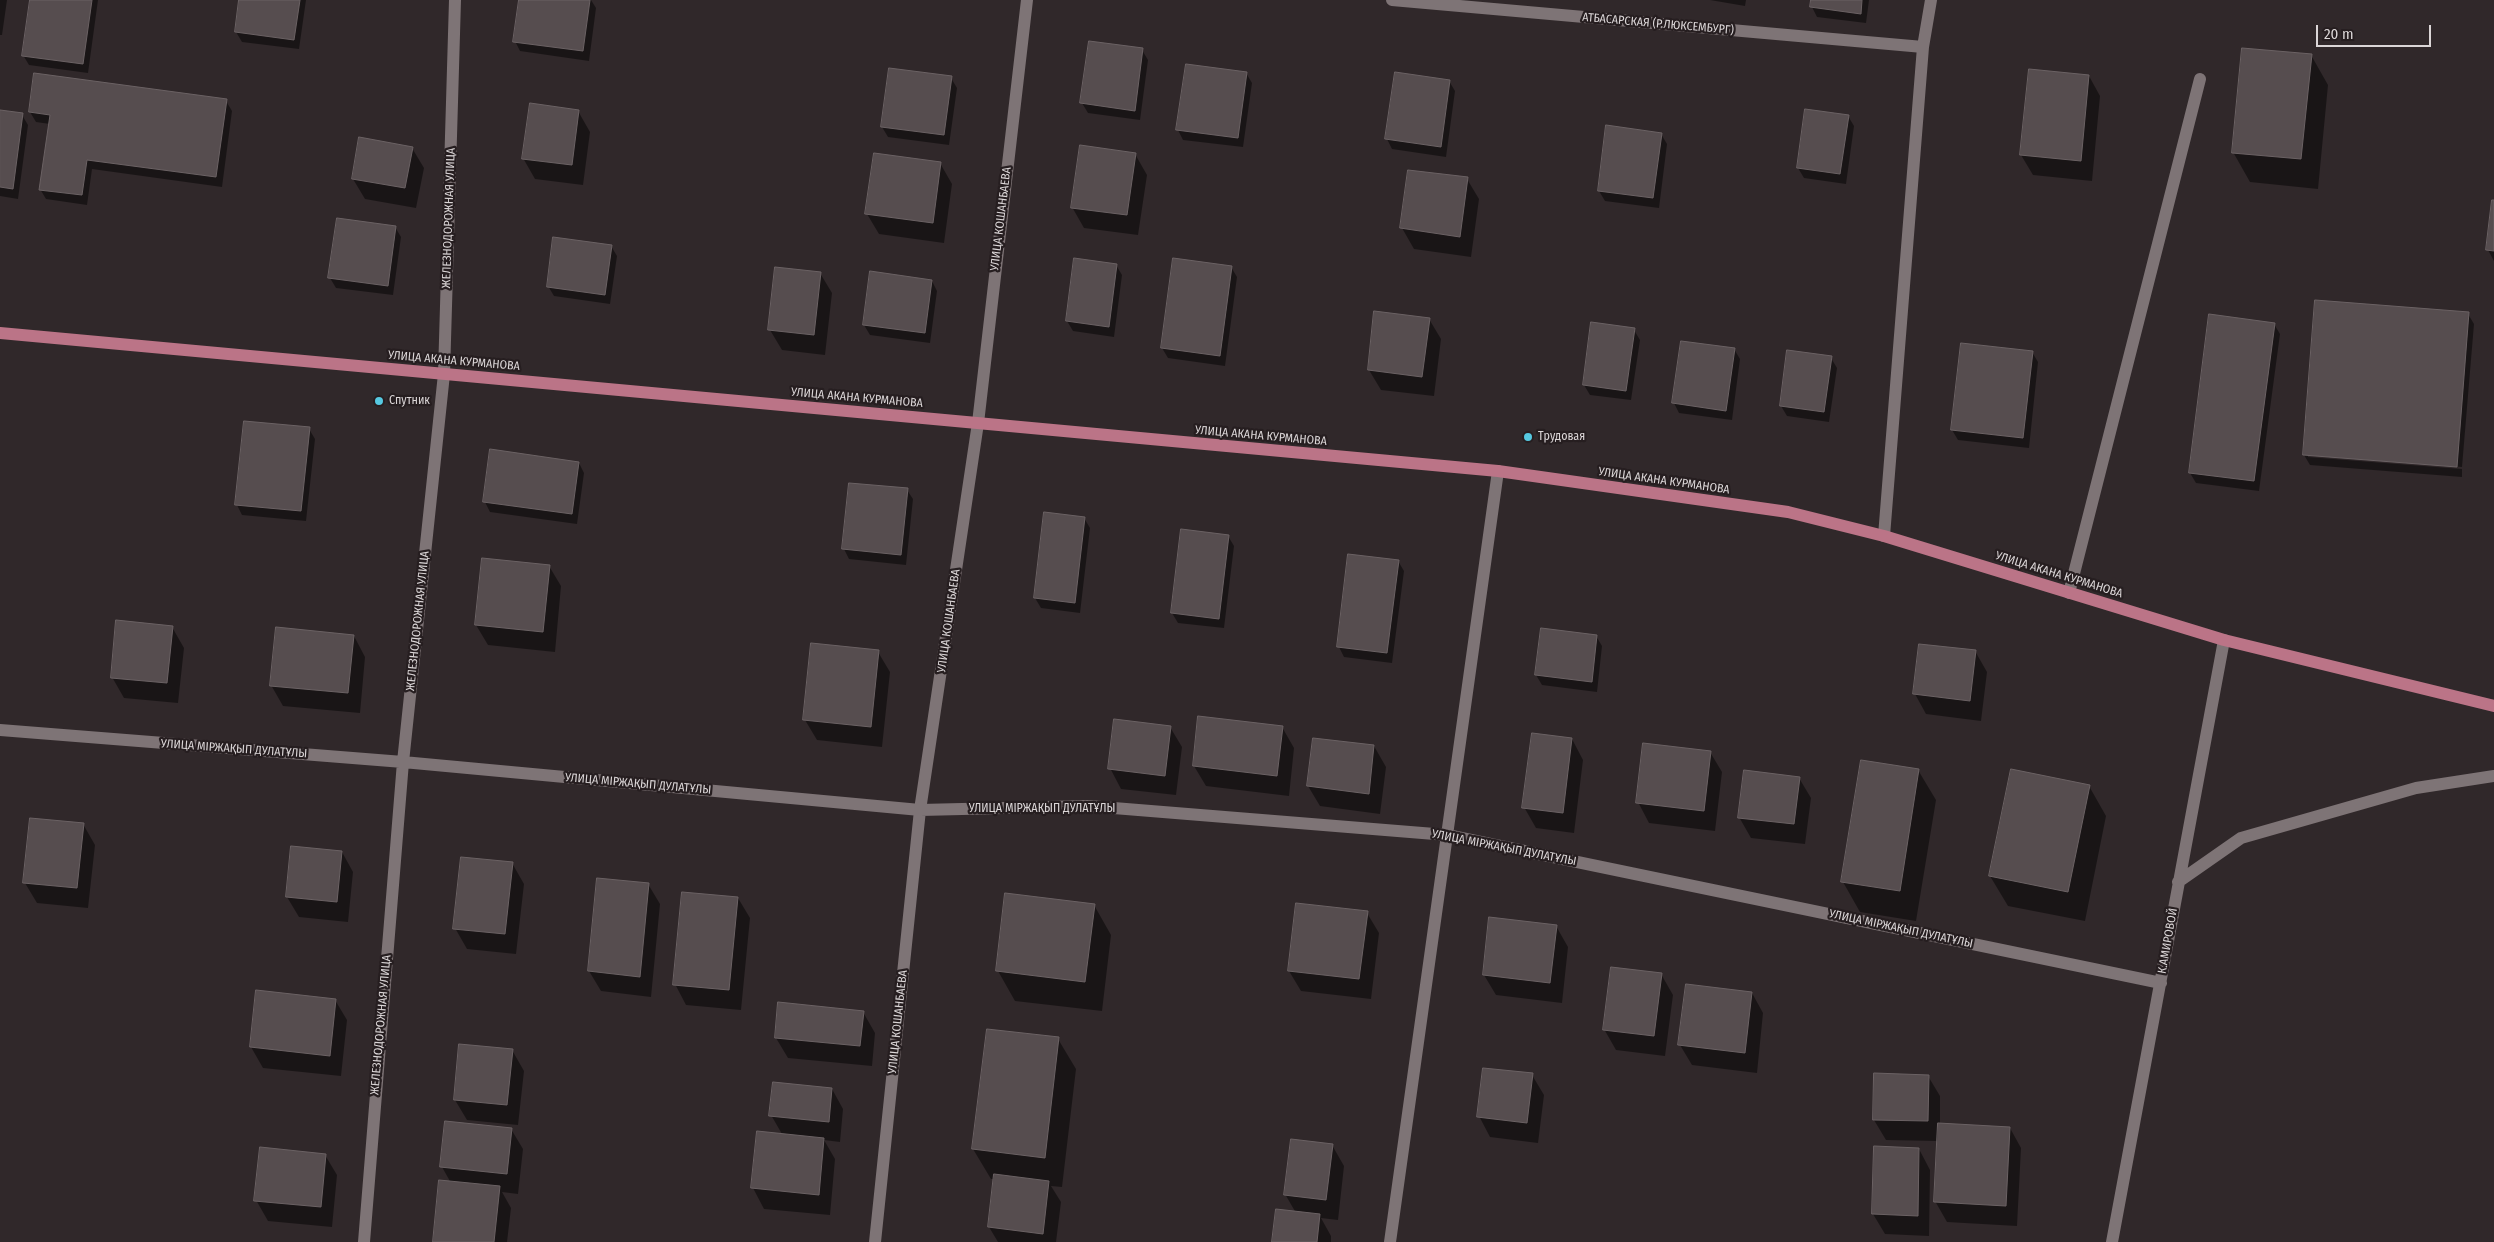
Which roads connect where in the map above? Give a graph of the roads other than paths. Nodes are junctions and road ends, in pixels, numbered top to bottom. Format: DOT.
graph roads {
  1 [pos="455,0"];
  2 [pos="1027,0"];
  3 [pos="1392,0"];
  4 [pos="1930,0"];
  5 [pos="1924,47"];
  6 [pos="2200,78"];
  7 [pos="0,333"];
  8 [pos="444,374"];
  9 [pos="978,423"];
  10 [pos="1498,471"];
  11 [pos="1884,536"];
  12 [pos="2069,592"];
  13 [pos="2224,640"];
  14 [pos="2494,706"];
  15 [pos="0,730"];
  16 [pos="402,762"];
  17 [pos="2494,776"];
  18 [pos="920,810"];
  19 [pos="1447,835"];
  20 [pos="2178,882"];
  21 [pos="2160,983"];
  22 [pos="364,1242"];
  23 [pos="875,1242"];
  24 [pos="1390,1242"];
  25 [pos="2112,1242"];
  1 -- 8 [label="street, ЖЕЛЕЗНОДОРОЖНАЯ УЛИЦА"];
  2 -- 9 [label="street, УЛИЦА КОШАНБАЕВА"];
  3 -- 5 [label="street, АТБАСАРСКАЯ (Р.ЛЮКСЕМБУРГ)"];
  4 -- 5 [label="street"];
  5 -- 11 [label="street"];
  6 -- 12 [label="street"];
  7 -- 8 [label="main road, УЛИЦА АКАНА КУРМАНОВА"];
  8 -- 9 [label="main road, УЛИЦА АКАНА КУРМАНОВА"];
  8 -- 16 [label="street, ЖЕЛЕЗНОДОРОЖНАЯ УЛИЦА"];
  9 -- 10 [label="main road, УЛИЦА АКАНА КУРМАНОВА"];
  9 -- 18 [label="street, УЛИЦА КОШАНБАЕВА"];
  10 -- 11 [label="main road, УЛИЦА АКАНА КУРМАНОВА"];
  10 -- 19 [label="street"];
  11 -- 12 [label="main road, УЛИЦА АКАНА КУРМАНОВА"];
  12 -- 13 [label="main road, УЛИЦА АКАНА КУРМАНОВА"];
  13 -- 14 [label="main road, УЛИЦА АКАНА КУРМАНОВА"];
  13 -- 20 [label="street, К.АМИРОВОЙ"];
  15 -- 16 [label="street, УЛИЦА МІРЖАҚЫП ДУЛАТҰЛЫ"];
  16 -- 18 [label="street, УЛИЦА МІРЖАҚЫП ДУЛАТҰЛЫ"];
  16 -- 22 [label="street, ЖЕЛЕЗНОДОРОЖНАЯ УЛИЦА"];
  17 -- 20 [label="street"];
  18 -- 19 [label="street, УЛИЦА МІРЖАҚЫП ДУЛАТҰЛЫ"];
  18 -- 23 [label="street, УЛИЦА КОШАНБАЕВА"];
  19 -- 21 [label="street, УЛИЦА МІРЖАҚЫП ДУЛАТҰЛЫ"];
  19 -- 24 [label="street"];
  20 -- 21 [label="street, К.АМИРОВОЙ"];
  21 -- 25 [label="street, К.АМИРОВОЙ"];
}
